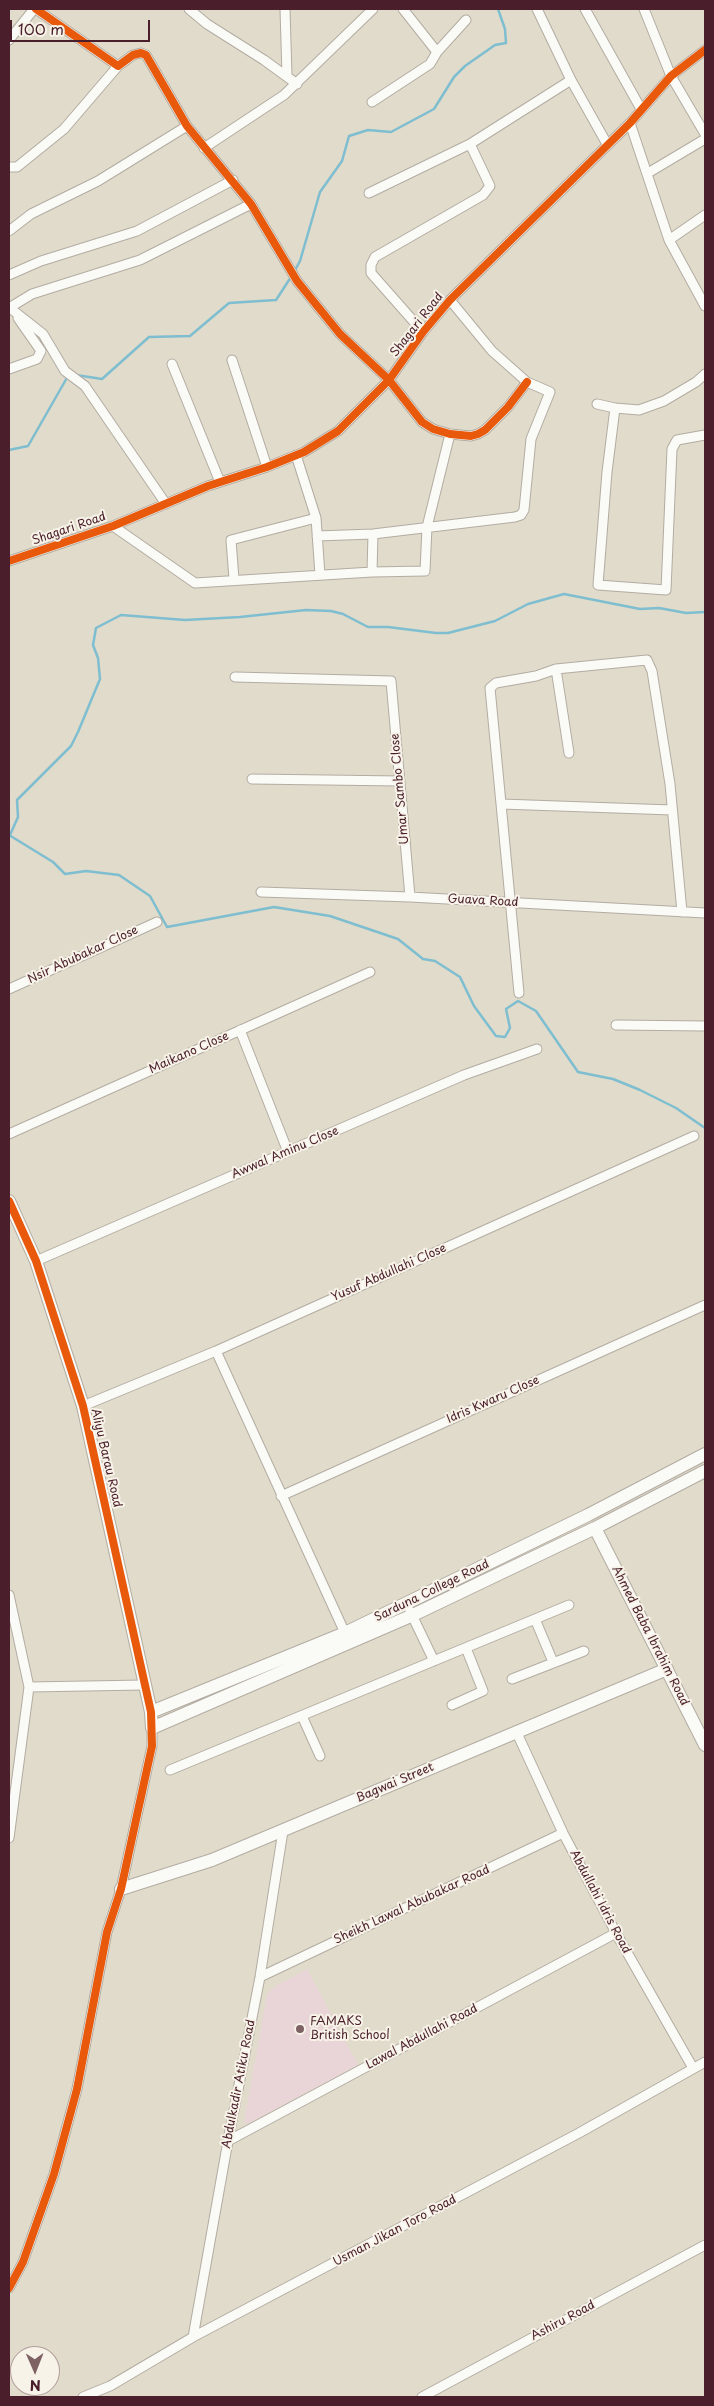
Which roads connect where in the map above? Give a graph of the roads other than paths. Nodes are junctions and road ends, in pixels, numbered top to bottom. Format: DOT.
graph roads {
  1 [pos="35,9"];
  2 [pos="189,9"];
  3 [pos="285,9"];
  4 [pos="373,9"];
  5 [pos="403,9"];
  6 [pos="537,9"];
  7 [pos="586,9"];
  8 [pos="644,9"];
  9 [pos="365,12"];
  10 [pos="466,20"];
  11 [pos="9,40"];
  12 [pos="705,50"];
  13 [pos="437,52"];
  14 [pos="118,66"];
  15 [pos="287,76"];
  16 [pos="671,76"];
  17 [pos="572,80"];
  18 [pos="297,84"];
  19 [pos="372,102"];
  20 [pos="642,109"];
  21 [pos="630,122"];
  22 [pos="187,126"];
  23 [pos="705,134"];
  24 [pos="705,139"];
  25 [pos="470,144"];
  26 [pos="607,144"];
  27 [pos="204,148"];
  28 [pos="9,167"];
  29 [pos="648,173"];
  30 [pos="233,180"];
  31 [pos="368,194"];
  32 [pos="251,204"];
  33 [pos="705,215"];
  34 [pos="9,231"];
  35 [pos="669,240"];
  36 [pos="9,275"];
  37 [pos="450,300"];
  38 [pos="704,302"];
  39 [pos="9,307"];
  40 [pos="423,332"];
  41 [pos="232,360"];
  42 [pos="172,364"];
  43 [pos="9,369"];
  44 [pos="705,374"];
  45 [pos="389,380"];
  46 [pos="527,382"];
  47 [pos="597,404"];
  48 [pos="616,408"];
  49 [pos="450,434"];
  50 [pos="705,435"];
  51 [pos="296,455"];
  52 [pos="267,467"];
  53 [pos="220,482"];
  54 [pos="166,504"];
  55 [pos="316,518"];
  56 [pos="113,526"];
  57 [pos="427,527"];
  58 [pos="373,534"];
  59 [pos="317,536"];
  60 [pos="9,561"];
  61 [pos="372,572"];
  62 [pos="317,575"];
  63 [pos="234,579"];
  64 [pos="556,669"];
  65 [pos="234,677"];
  66 [pos="569,752"];
  67 [pos="252,779"];
  68 [pos="400,780"];
  69 [pos="501,804"];
  70 [pos="672,810"];
  71 [pos="261,892"];
  72 [pos="410,897"];
  73 [pos="511,902"];
  74 [pos="682,912"];
  75 [pos="705,913"];
  76 [pos="157,922"];
  77 [pos="370,972"];
  78 [pos="9,989"];
  79 [pos="519,992"];
  80 [pos="616,1025"];
  81 [pos="705,1026"];
  82 [pos="240,1030"];
  83 [pos="537,1049"];
  84 [pos="9,1134"];
  85 [pos="694,1136"];
  86 [pos="288,1152"];
  87 [pos="9,1201"];
  88 [pos="36,1261"];
  89 [pos="705,1305"];
  90 [pos="216,1351"];
  91 [pos="83,1406"];
  92 [pos="705,1454"];
  93 [pos="705,1471"];
  94 [pos="282,1496"];
  95 [pos="595,1528"];
  96 [pos="9,1595"];
  97 [pos="568,1605"];
  98 [pos="410,1609"];
  99 [pos="535,1619"];
  100 [pos="345,1633"];
  101 [pos="466,1648"];
  102 [pos="584,1651"];
  103 [pos="434,1661"];
  104 [pos="553,1662"];
  105 [pos="667,1669"];
  106 [pos="512,1679"];
  107 [pos="144,1685"];
  108 [pos="29,1687"];
  109 [pos="452,1705"];
  110 [pos="151,1712"];
  111 [pos="302,1716"];
  112 [pos="152,1728"];
  113 [pos="516,1731"];
  114 [pos="705,1745"];
  115 [pos="320,1756"];
  116 [pos="170,1770"];
  117 [pos="283,1831"];
  118 [pos="564,1833"];
  119 [pos="9,1838"];
  120 [pos="121,1889"];
  121 [pos="616,1933"];
  122 [pos="260,1977"];
  123 [pos="705,2062"];
  124 [pos="693,2068"];
  125 [pos="228,2141"];
  126 [pos="705,2245"];
  127 [pos="9,2288"];
  128 [pos="193,2337"];
  129 [pos="437,2394"];
  130 [pos="83,2397"];
  131 [pos="422,2397"];
  1 -- 11 [label="street"];
  1 -- 14 [label="street"];
  2 -- 15 [label="street"];
  3 -- 15 [label="street"];
  4 -- 9 [label="street"];
  5 -- 13 [label="street"];
  6 -- 17 [label="street"];
  7 -- 20 [label="street"];
  8 -- 16 [label="street"];
  9 -- 18 [label="street"];
  10 -- 13 [label="street"];
  12 -- 16 [label="street, Shagari Road"];
  13 -- 19 [label="street"];
  14 -- 22 [label="street"];
  14 -- 28 [label="street"];
  15 -- 18 [label="street"];
  16 -- 20 [label="street, Shagari Road"];
  16 -- 23 [label="street"];
  17 -- 25 [label="street"];
  17 -- 26 [label="street"];
  18 -- 27 [label="street"];
  20 -- 21 [label="street, Shagari Road"];
  21 -- 26 [label="street, Shagari Road"];
  21 -- 29 [label="street"];
  22 -- 27 [label="street"];
  22 -- 34 [label="street"];
  24 -- 29 [label="street"];
  25 -- 31 [label="street"];
  25 -- 40 [label="street"];
  26 -- 37 [label="street, Shagari Road"];
  27 -- 30 [label="street"];
  29 -- 35 [label="street"];
  30 -- 32 [label="street"];
  30 -- 36 [label="street"];
  32 -- 39 [label="street"];
  32 -- 45 [label="street"];
  33 -- 35 [label="street"];
  35 -- 38 [label="street"];
  37 -- 40 [label="street, Shagari Road"];
  37 -- 46 [label="street"];
  39 -- 43 [label="street"];
  39 -- 54 [label="street"];
  40 -- 45 [label="street, Shagari Road"];
  41 -- 52 [label="street"];
  42 -- 53 [label="street"];
  44 -- 48 [label="street"];
  45 -- 49 [label="street"];
  45 -- 51 [label="street, Shagari Road"];
  46 -- 49 [label="street"];
  46 -- 57 [label="street"];
  47 -- 48 [label="street"];
  48 -- 50 [label="street"];
  49 -- 57 [label="street"];
  51 -- 52 [label="street, Shagari Road"];
  51 -- 55 [label="street"];
  52 -- 53 [label="street, Shagari Road"];
  53 -- 54 [label="street, Shagari Road"];
  54 -- 56 [label="street, Shagari Road"];
  55 -- 59 [label="street"];
  55 -- 63 [label="street"];
  56 -- 60 [label="street, Shagari Road"];
  56 -- 63 [label="street"];
  57 -- 58 [label="street"];
  57 -- 61 [label="street"];
  58 -- 59 [label="street"];
  58 -- 61 [label="street"];
  59 -- 62 [label="street"];
  61 -- 62 [label="street"];
  62 -- 63 [label="street"];
  64 -- 66 [label="street"];
  64 -- 69 [label="street"];
  64 -- 70 [label="street"];
  65 -- 68 [label="street, Umar Sambo Close"];
  67 -- 68 [label="street"];
  68 -- 72 [label="street, Umar Sambo Close"];
  69 -- 70 [label="street"];
  69 -- 73 [label="street"];
  70 -- 74 [label="street"];
  71 -- 72 [label="street, Guava Road"];
  72 -- 73 [label="street, Guava Road"];
  73 -- 74 [label="street, Guava Road"];
  73 -- 79 [label="street"];
  74 -- 75 [label="street, Guava Road"];
  76 -- 78 [label="street, Nsir Abubakar Close"];
  77 -- 82 [label="street, Maikano Close"];
  80 -- 81 [label="street"];
  82 -- 84 [label="street, Maikano Close"];
  82 -- 86 [label="street"];
  83 -- 86 [label="street, Awwal Aminu Close"];
  85 -- 90 [label="street, Yusuf Abdullahi Close"];
  86 -- 88 [label="street, Awwal Aminu Close"];
  87 -- 88 [label="street, Aliyu Barau Road"];
  88 -- 91 [label="street, Aliyu Barau Road"];
  89 -- 94 [label="street, Idris Kwaru Close"];
  90 -- 91 [label="street, Yusuf Abdullahi Close"];
  90 -- 94 [label="street"];
  91 -- 107 [label="street, Aliyu Barau Road"];
  92 -- 98 [label="street, Sarduna College Road"];
  93 -- 95 [label="street, Sarduna College Road"];
  94 -- 100 [label="street"];
  95 -- 98 [label="street, Sarduna College Road"];
  95 -- 105 [label="street, Ahmed Baba Ibrahim Road"];
  96 -- 108 [label="street"];
  97 -- 99 [label="street"];
  98 -- 100 [label="street, Sarduna College Road"];
  98 -- 103 [label="street"];
  98 -- 112 [label="street, Sarduna College Road"];
  99 -- 101 [label="street"];
  99 -- 104 [label="street"];
  100 -- 110 [label="street, Sarduna College Road"];
  101 -- 103 [label="street"];
  101 -- 109 [label="street"];
  102 -- 104 [label="street"];
  103 -- 111 [label="street"];
  104 -- 106 [label="street"];
  105 -- 113 [label="street, Bagwai Street"];
  105 -- 114 [label="street, Ahmed Baba Ibrahim Road"];
  107 -- 108 [label="street"];
  107 -- 110 [label="street, Aliyu Barau Road"];
  108 -- 119 [label="street"];
  110 -- 112 [label="street, Aliyu Barau Road"];
  111 -- 115 [label="street"];
  111 -- 116 [label="street"];
  112 -- 120 [label="street"];
  113 -- 117 [label="street, Bagwai Street"];
  113 -- 118 [label="street, Abdullahi Idris Road"];
  117 -- 120 [label="street, Bagwai Street"];
  117 -- 122 [label="street, Abdulkadir Atiku Road"];
  118 -- 121 [label="street, Abdullahi Idris Road"];
  118 -- 122 [label="street, Sheikh Lawal Abubakar Road"];
  120 -- 127 [label="street"];
  121 -- 124 [label="street, Abdullahi Idris Road"];
  121 -- 125 [label="street, Lawal Abdullahi Road"];
  122 -- 125 [label="street, Abdulkadir Atiku Road"];
  123 -- 124 [label="street, Usman Jikan Toro Road"];
  124 -- 128 [label="street, Usman Jikan Toro Road"];
  125 -- 128 [label="street, Abdulkadir Atiku Road"];
  126 -- 129 [label="street, Ashiru Road"];
  128 -- 130 [label="street, Usman Jikan Toro Road"];
  129 -- 131 [label="street, Ashiru Road"];
}
